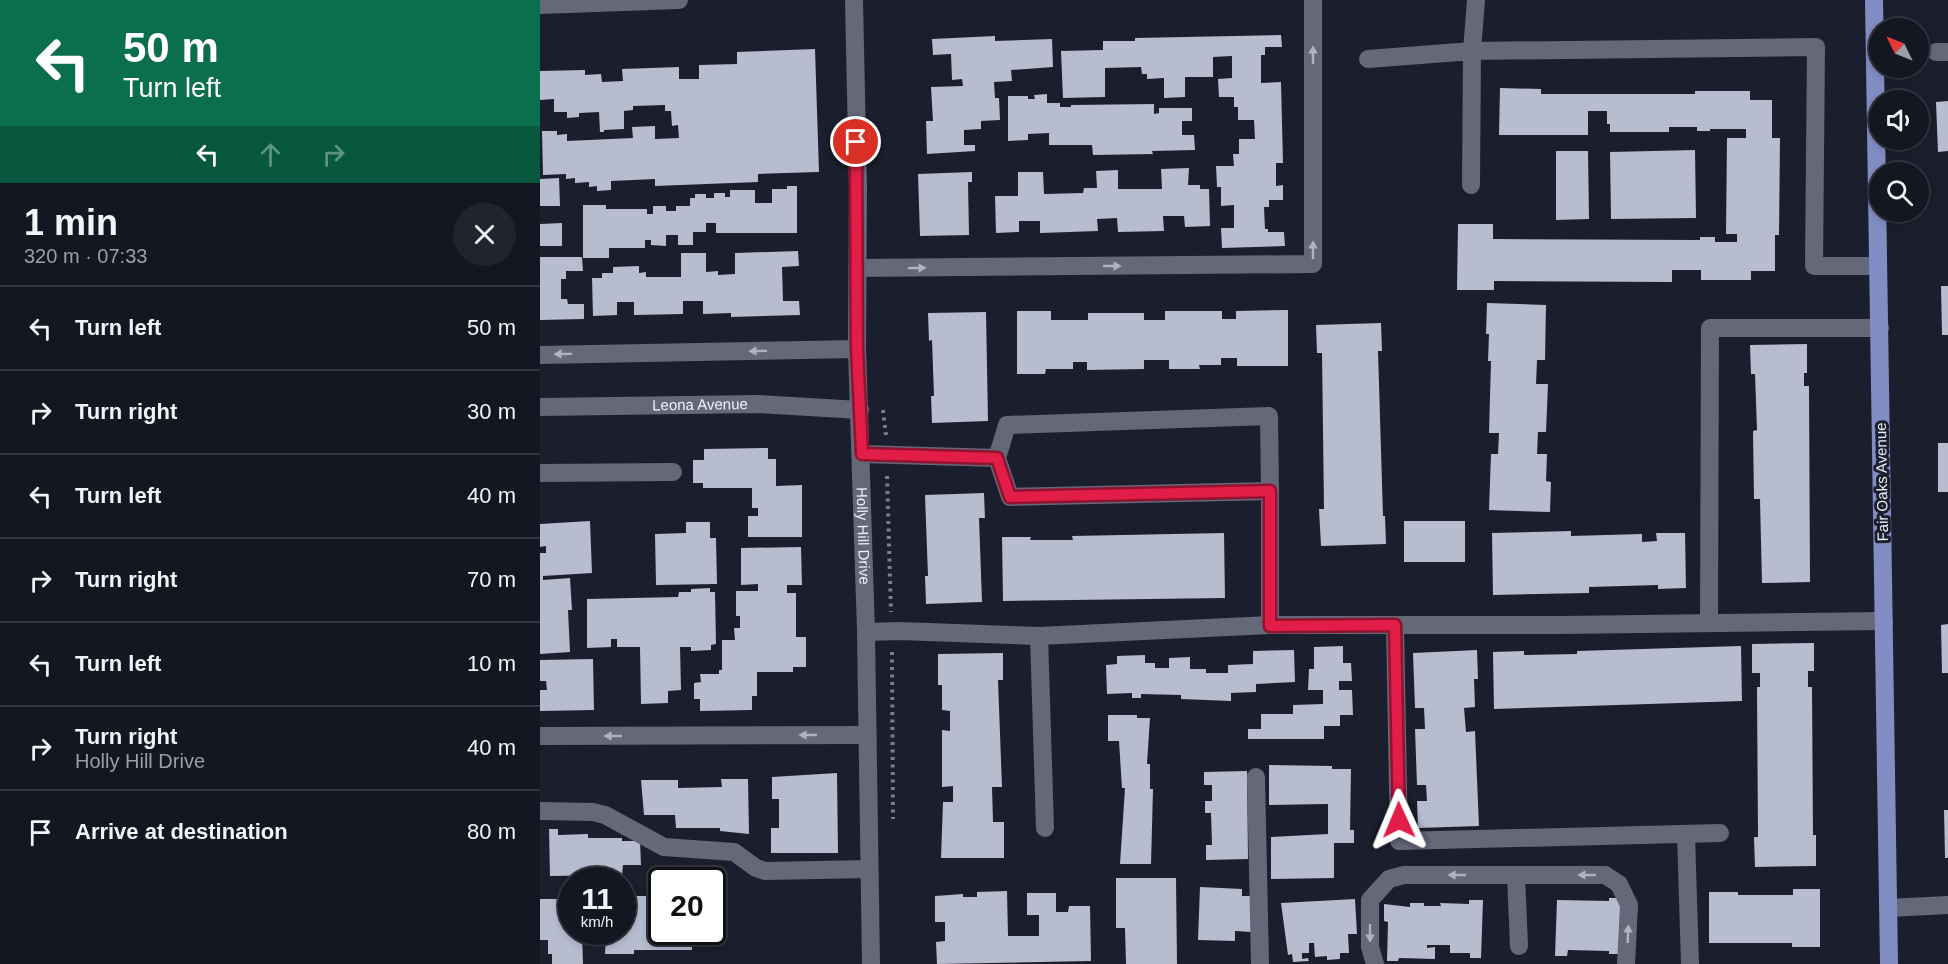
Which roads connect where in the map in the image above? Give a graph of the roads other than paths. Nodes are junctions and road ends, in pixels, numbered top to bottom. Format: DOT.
graph roads {
  1 [pos="679,0"];
  2 [pos="854,0"];
  3 [pos="1313,0"];
  4 [pos="1476,0"];
  5 [pos="1874,0"];
  6 [pos="540,5"];
  7 [pos="1472,51"];
  8 [pos="1368,59"];
  9 [pos="1471,185"];
  10 [pos="1878,266"];
  11 [pos="858,268"];
  12 [pos="1880,328"];
  13 [pos="857,349"];
  14 [pos="540,355"];
  15 [pos="540,407"];
  16 [pos="860,410"];
  17 [pos="862,454"];
  18 [pos="997,458"];
  19 [pos="673,472"];
  20 [pos="540,473"];
  21 [pos="1270,491"];
  22 [pos="1884,621"];
  23 [pos="1709,623"];
  24 [pos="1395,625"];
  25 [pos="1270,626"];
  26 [pos="866,632"];
  27 [pos="1039,636"];
  28 [pos="866,735"];
  29 [pos="540,736"];
  30 [pos="1256,777"];
  31 [pos="542,811"];
  32 [pos="1045,828"];
  33 [pos="1720,833"];
  34 [pos="1686,834"];
  35 [pos="869,869"];
  36 [pos="1516,875"];
  37 [pos="1948,905"];
  38 [pos="1888,908"];
  39 [pos="1518,946"];
  40 [pos="871,964"];
  41 [pos="1260,964"];
  42 [pos="1375,964"];
  43 [pos="1626,964"];
  44 [pos="1690,964"];
  45 [pos="1889,964"];
  1 -- 6 [label="street"];
  2 -- 11 [label="street, Holly Hill Drive"];
  11 -- 3 [label="street, one-way"];
  4 -- 7 [label="street"];
  5 -- 10 [label="main road, Fair Oaks Avenue"];
  7 -- 8 [label="street"];
  7 -- 9 [label="street"];
  7 -- 10 [label="street"];
  10 -- 12 [label="main road, Fair Oaks Avenue"];
  11 -- 13 [label="street, Holly Hill Drive"];
  12 -- 22 [label="main road, Fair Oaks Avenue"];
  12 -- 23 [label="street"];
  13 -- 14 [label="street, one-way"];
  13 -- 16 [label="street, Holly Hill Drive"];
  15 -- 16 [label="street, Leona Avenue"];
  16 -- 17 [label="street, Holly Hill Drive"];
  17 -- 18 [label="street"];
  17 -- 26 [label="street, Holly Hill Drive"];
  18 -- 21 [label="street"];
  18 -- 21 [label="street"];
  19 -- 20 [label="street"];
  21 -- 25 [label="street"];
  22 -- 23 [label="street"];
  22 -- 38 [label="main road, Fair Oaks Avenue"];
  23 -- 24 [label="street"];
  24 -- 25 [label="street"];
  24 -- 34 [label="street"];
  25 -- 27 [label="street"];
  26 -- 27 [label="street"];
  26 -- 28 [label="street, Holly Hill Drive"];
  27 -- 32 [label="street"];
  28 -- 29 [label="street, one-way"];
  28 -- 35 [label="street, Holly Hill Drive"];
  30 -- 41 [label="street"];
  31 -- 35 [label="street"];
  33 -- 34 [label="street"];
  34 -- 44 [label="street"];
  35 -- 40 [label="street, Holly Hill Drive"];
  36 -- 39 [label="street"];
  36 -- 42 [label="street, one-way"];
  43 -- 36 [label="street, one-way"];
  37 -- 38 [label="street"];
  38 -- 45 [label="main road, Fair Oaks Avenue"];
}
